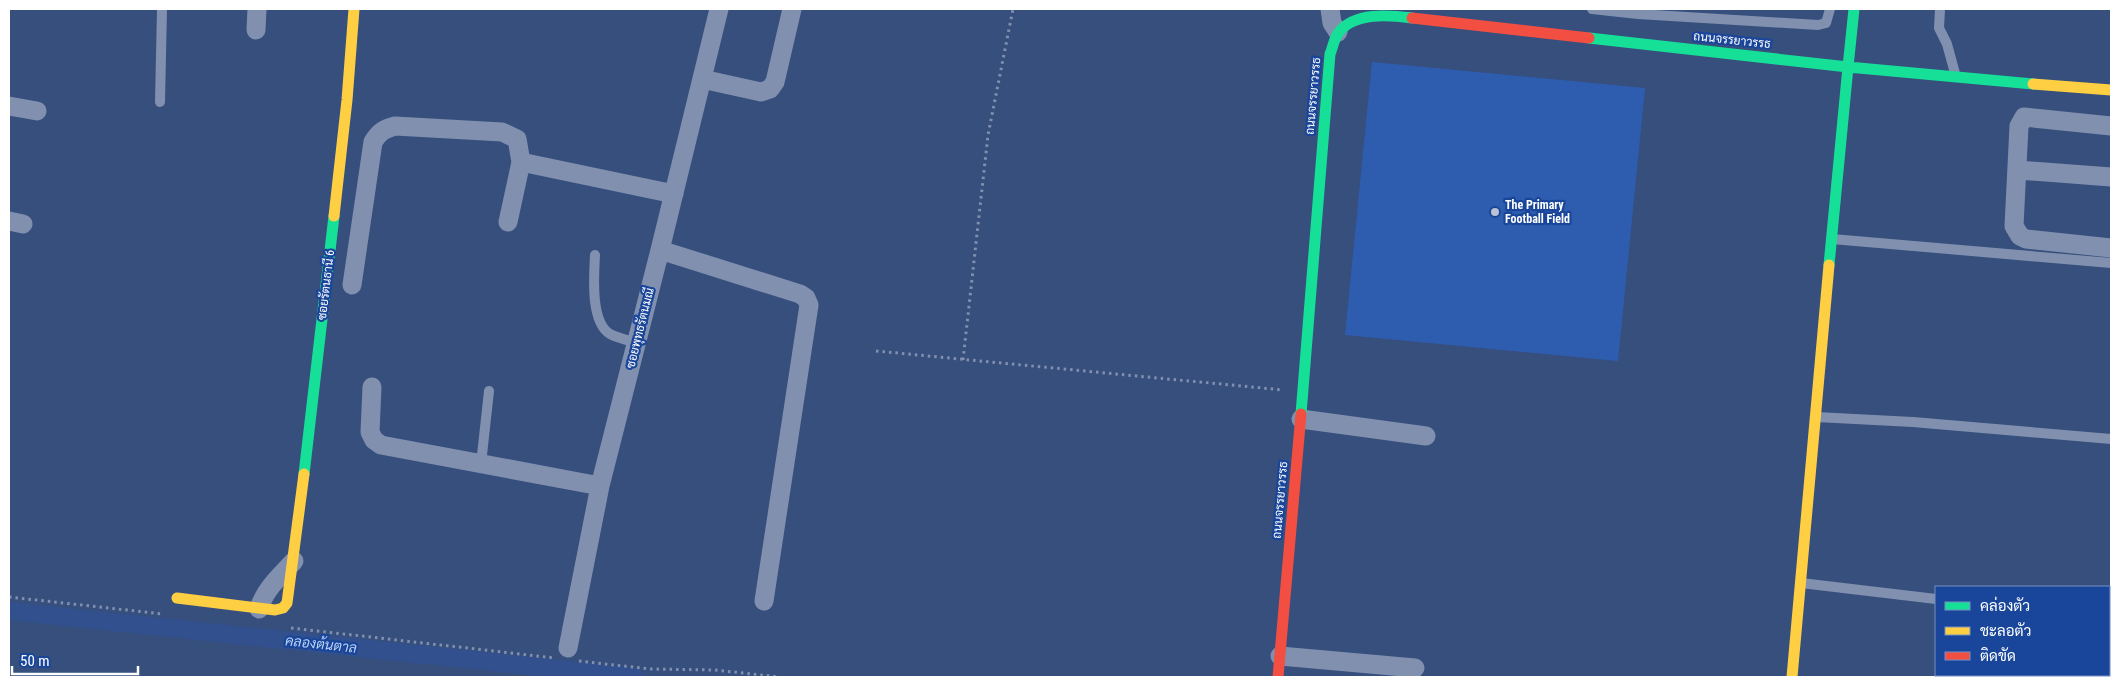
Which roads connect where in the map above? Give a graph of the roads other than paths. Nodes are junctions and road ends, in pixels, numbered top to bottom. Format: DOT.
graph roads {
  1 [pos="162,9"];
  2 [pos="257,9"];
  3 [pos="354,9"];
  4 [pos="719,9"];
  5 [pos="792,9"];
  6 [pos="1330,9"];
  7 [pos="1592,9"];
  8 [pos="1830,9"];
  9 [pos="1854,9"];
  10 [pos="1940,9"];
  11 [pos="1638,11"];
  12 [pos="1355,14"];
  13 [pos="256,30"];
  14 [pos="1338,32"];
  15 [pos="1848,67"];
  16 [pos="1956,78"];
  17 [pos="702,79"];
  18 [pos="2111,90"];
  19 [pos="160,102"];
  20 [pos="9,106"];
  21 [pos="37,111"];
  22 [pos="2111,126"];
  23 [pos="521,162"];
  24 [pos="2018,170"];
  25 [pos="2111,178"];
  26 [pos="674,194"];
  27 [pos="508,222"];
  28 [pos="1831,239"];
  29 [pos="2111,248"];
  30 [pos="660,250"];
  31 [pos="595,255"];
  32 [pos="2111,263"];
  33 [pos="352,285"];
  34 [pos="636,343"];
  35 [pos="372,387"];
  36 [pos="489,391"];
  37 [pos="1816,417"];
  38 [pos="1301,419"];
  39 [pos="1426,436"];
  40 [pos="2111,439"];
  41 [pos="481,464"];
  42 [pos="600,486"];
  43 [pos="294,561"];
  44 [pos="1801,583"];
  45 [pos="177,598"];
  46 [pos="1935,599"];
  47 [pos="764,601"];
  48 [pos="259,609"];
  49 [pos="567,656"];
  50 [pos="1280,656"];
  51 [pos="1415,668"];
  52 [pos="1278,677"];
  53 [pos="1792,677"];
  1 -- 19 [label="lane"];
  2 -- 13 [label="street"];
  3 -- 43 [label="street, ซอยรัตนธานี 6"];
  4 -- 17 [label="street, ซอยพุทธรัตนมณี"];
  5 -- 17 [label="street"];
  6 -- 14 [label="street"];
  7 -- 11 [label="lane"];
  8 -- 11 [label="lane"];
  9 -- 15 [label="street"];
  10 -- 16 [label="lane"];
  12 -- 14 [label="street, ถนนจรรยาวรรธ"];
  12 -- 15 [label="street, ถนนจรรยาวรรธ"];
  14 -- 38 [label="street, ถนนจรรยาวรรธ"];
  15 -- 16 [label="street, ถนนจรรยาวรรธ"];
  15 -- 28 [label="street"];
  16 -- 18 [label="street, ถนนจรรยาวรรธ"];
  17 -- 26 [label="street, ซอยพุทธรัตนมณี"];
  20 -- 21 [label="street"];
  22 -- 24 [label="street"];
  23 -- 26 [label="street"];
  23 -- 27 [label="street"];
  23 -- 33 [label="street"];
  24 -- 25 [label="street"];
  24 -- 29 [label="street"];
  26 -- 30 [label="street, ซอยพุทธรัตนมณี"];
  28 -- 32 [label="lane"];
  28 -- 37 [label="street"];
  30 -- 34 [label="street, ซอยพุทธรัตนมณี"];
  30 -- 47 [label="street"];
  31 -- 34 [label="lane"];
  34 -- 42 [label="street, ซอยพุทธรัตนมณี"];
  35 -- 41 [label="street"];
  36 -- 41 [label="lane"];
  37 -- 40 [label="lane"];
  37 -- 44 [label="street"];
  38 -- 39 [label="street"];
  38 -- 50 [label="street, ถนนจรรยาวรรธ"];
  41 -- 42 [label="street"];
  42 -- 49 [label="street, ซอยพุทธรัตนมณี"];
  43 -- 48 [label="street, ซอยรัตนธานี 6"];
  44 -- 46 [label="lane"];
  44 -- 53 [label="street"];
  45 -- 48 [label="street, ซอยรัตนธานี 6"];
  50 -- 51 [label="street"];
  50 -- 52 [label="street, ถนนจรรยาวรรธ"];
}
